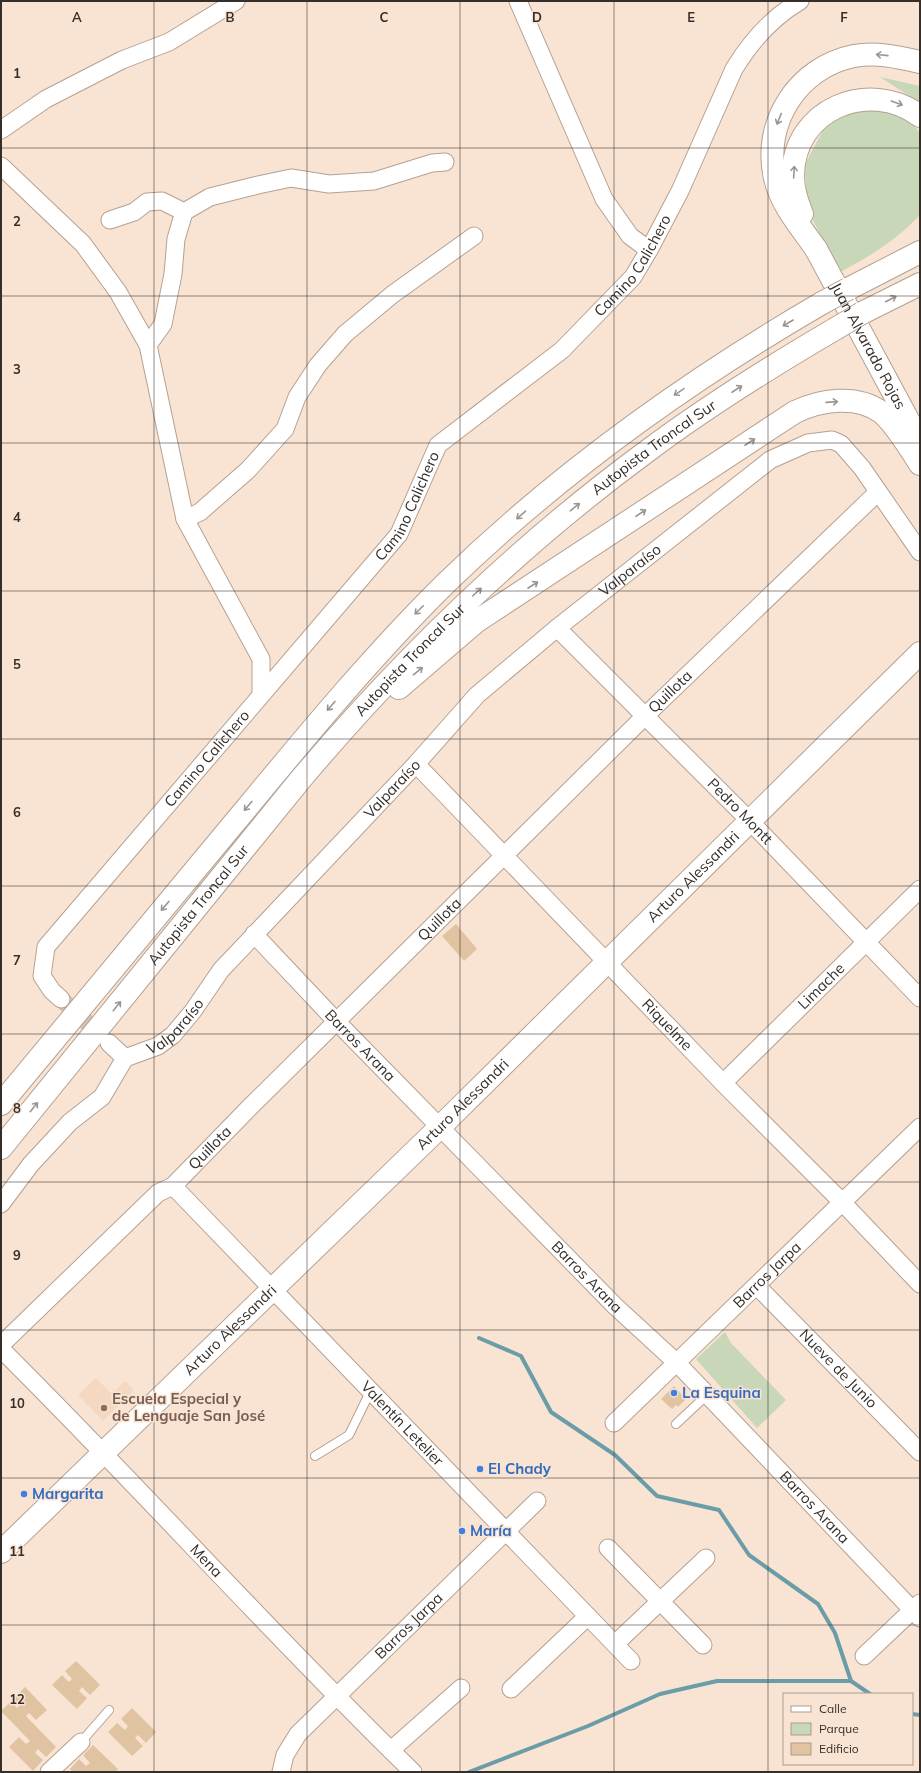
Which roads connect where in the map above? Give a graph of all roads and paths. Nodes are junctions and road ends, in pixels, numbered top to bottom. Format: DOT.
graph roads {
  1 [pos="236,1"];
  2 [pos="518,1"];
  3 [pos="800,1"];
  4 [pos="920,62"];
  5 [pos="920,116"];
  6 [pos="1,130"];
  7 [pos="445,162"];
  8 [pos="1,166"];
  9 [pos="184,212"];
  10 [pos="110,220"];
  11 [pos="474,236"];
  12 [pos="920,236"];
  13 [pos="816,249"];
  14 [pos="649,250"];
  15 [pos="920,252"];
  16 [pos="873,276"];
  17 [pos="920,284"];
  18 [pos="148,344"];
  19 [pos="920,442"];
  20 [pos="920,464"];
  21 [pos="878,492"];
  22 [pos="185,519"];
  23 [pos="920,552"];
  24 [pos="557,628"];
  25 [pos="920,653"];
  26 [pos="261,694"];
  27 [pos="645,716"];
  28 [pos="416,764"];
  29 [pos="750,822"];
  30 [pos="262,827"];
  31 [pos="504,856"];
  32 [pos="920,889"];
  33 [pos="254,934"];
  34 [pos="866,942"];
  35 [pos="608,962"];
  36 [pos="61,998"];
  37 [pos="920,998"];
  38 [pos="337,1022"];
  39 [pos="109,1043"];
  40 [pos="125,1058"];
  41 [pos="723,1083"];
  42 [pos="1,1104"];
  43 [pos="440,1127"];
  44 [pos="920,1127"];
  45 [pos="1,1148"];
  46 [pos="173,1186"];
  47 [pos="843,1203"];
  48 [pos="1,1204"];
  49 [pos="920,1284"];
  50 [pos="757,1286"];
  51 [pos="273,1289"];
  52 [pos="1,1345"];
  53 [pos="1,1349"];
  54 [pos="677,1363"];
  55 [pos="370,1392"];
  56 [pos="707,1395"];
  57 [pos="614,1423"];
  58 [pos="676,1424"];
  59 [pos="104,1452"];
  60 [pos="920,1452"];
  61 [pos="315,1456"];
  62 [pos="537,1501"];
  63 [pos="505,1530"];
  64 [pos="608,1548"];
  65 [pos="1,1552"];
  66 [pos="706,1558"];
  67 [pos="660,1600"];
  68 [pos="918,1610"];
  69 [pos="588,1616"];
  70 [pos="615,1644"];
  71 [pos="703,1645"];
  72 [pos="864,1656"];
  73 [pos="631,1661"];
  74 [pos="461,1688"];
  75 [pos="511,1689"];
  76 [pos="338,1696"];
  77 [pos="109,1710"];
  78 [pos="81,1742"];
  79 [pos="391,1750"];
  80 [pos="286,1755"];
  81 [pos="49,1772"];
  82 [pos="267,1772"];
  83 [pos="281,1772"];
  84 [pos="414,1772"];
  1 -- 6 [label="street"];
  2 -- 14 [label="street"];
  3 -- 14 [label="street, Camino Calichero"];
  4 -- 13 [label="main road, one-way"];
  13 -- 5 [label="main road, one-way"];
  7 -- 9 [label="street"];
  8 -- 18 [label="street"];
  9 -- 10 [label="street"];
  9 -- 18 [label="street"];
  11 -- 22 [label="street"];
  12 -- 16 [label="main road"];
  13 -- 19 [label="main road, Juan Alvarado Rojas"];
  14 -- 26 [label="street, Camino Calichero"];
  15 -- 16 [label="main road, Autopista Troncal Sur"];
  16 -- 42 [label="main road, Autopista Troncal Sur, one-way, bridge"];
  30 -- 17 [label="main road, Autopista Troncal Sur, one-way, bridge"];
  18 -- 22 [label="street"];
  30 -- 20 [label="main road, one-way"];
  21 -- 23 [label="street"];
  21 -- 24 [label="street, Valparaíso"];
  21 -- 27 [label="street, Quillota"];
  22 -- 26 [label="street"];
  24 -- 27 [label="street, Pedro Montt"];
  24 -- 28 [label="street, Valparaíso"];
  25 -- 29 [label="main road, Arturo Alessandri"];
  26 -- 36 [label="street, Camino Calichero"];
  27 -- 29 [label="street, Pedro Montt"];
  27 -- 31 [label="street, Quillota"];
  28 -- 31 [label="street, Riquelme"];
  28 -- 33 [label="street, Valparaíso"];
  29 -- 34 [label="street, Pedro Montt"];
  29 -- 35 [label="main road, Arturo Alessandri"];
  45 -- 30 [label="main road, Autopista Troncal Sur, one-way"];
  31 -- 35 [label="street, Riquelme"];
  31 -- 38 [label="street, Quillota"];
  32 -- 34 [label="street, Limache"];
  33 -- 38 [label="street, Barros Arana"];
  33 -- 40 [label="street, Valparaíso"];
  34 -- 37 [label="street, Pedro Montt"];
  34 -- 41 [label="street, Limache"];
  35 -- 41 [label="street, Riquelme"];
  35 -- 43 [label="main road, Arturo Alessandri"];
  38 -- 43 [label="street, Barros Arana"];
  38 -- 46 [label="street, Quillota"];
  39 -- 40 [label="street"];
  40 -- 48 [label="street, Valparaíso"];
  41 -- 47 [label="street, Riquelme"];
  43 -- 51 [label="main road, Arturo Alessandri"];
  43 -- 54 [label="street, Barros Arana"];
  44 -- 47 [label="street, Barros Jarpa"];
  46 -- 51 [label="street, Valentín Letelier"];
  46 -- 52 [label="street, Quillota"];
  47 -- 49 [label="street, Riquelme"];
  47 -- 50 [label="street, Barros Jarpa"];
  50 -- 54 [label="street, Barros Jarpa"];
  50 -- 60 [label="street, Nueve de Junio"];
  51 -- 55 [label="street, Valentín Letelier"];
  51 -- 59 [label="main road, Arturo Alessandri"];
  53 -- 59 [label="street, Mena"];
  54 -- 56 [label="street, Barros Arana"];
  54 -- 57 [label="street, Barros Jarpa"];
  55 -- 61 [label="lane"];
  55 -- 63 [label="street, Valentín Letelier"];
  56 -- 58 [label="lane"];
  56 -- 68 [label="street, Barros Arana"];
  59 -- 65 [label="main road, Arturo Alessandri"];
  59 -- 76 [label="street, Mena"];
  62 -- 63 [label="street, Barros Jarpa"];
  63 -- 69 [label="street, Valentín Letelier"];
  63 -- 76 [label="street, Barros Jarpa"];
  64 -- 67 [label="street"];
  66 -- 67 [label="street"];
  67 -- 70 [label="street"];
  67 -- 71 [label="street"];
  68 -- 72 [label="street"];
  69 -- 70 [label="street, Valentín Letelier"];
  69 -- 75 [label="street"];
  70 -- 73 [label="street, Valentín Letelier"];
  74 -- 79 [label="street"];
  76 -- 79 [label="street, Mena"];
  76 -- 80 [label="street, Barros Jarpa"];
  77 -- 78 [label="lane"];
  78 -- 81 [label="street"];
  79 -- 84 [label="street, Mena"];
  80 -- 82 [label="street, Barros Jarpa"];
  80 -- 83 [label="street, Barros Jarpa"];
}
